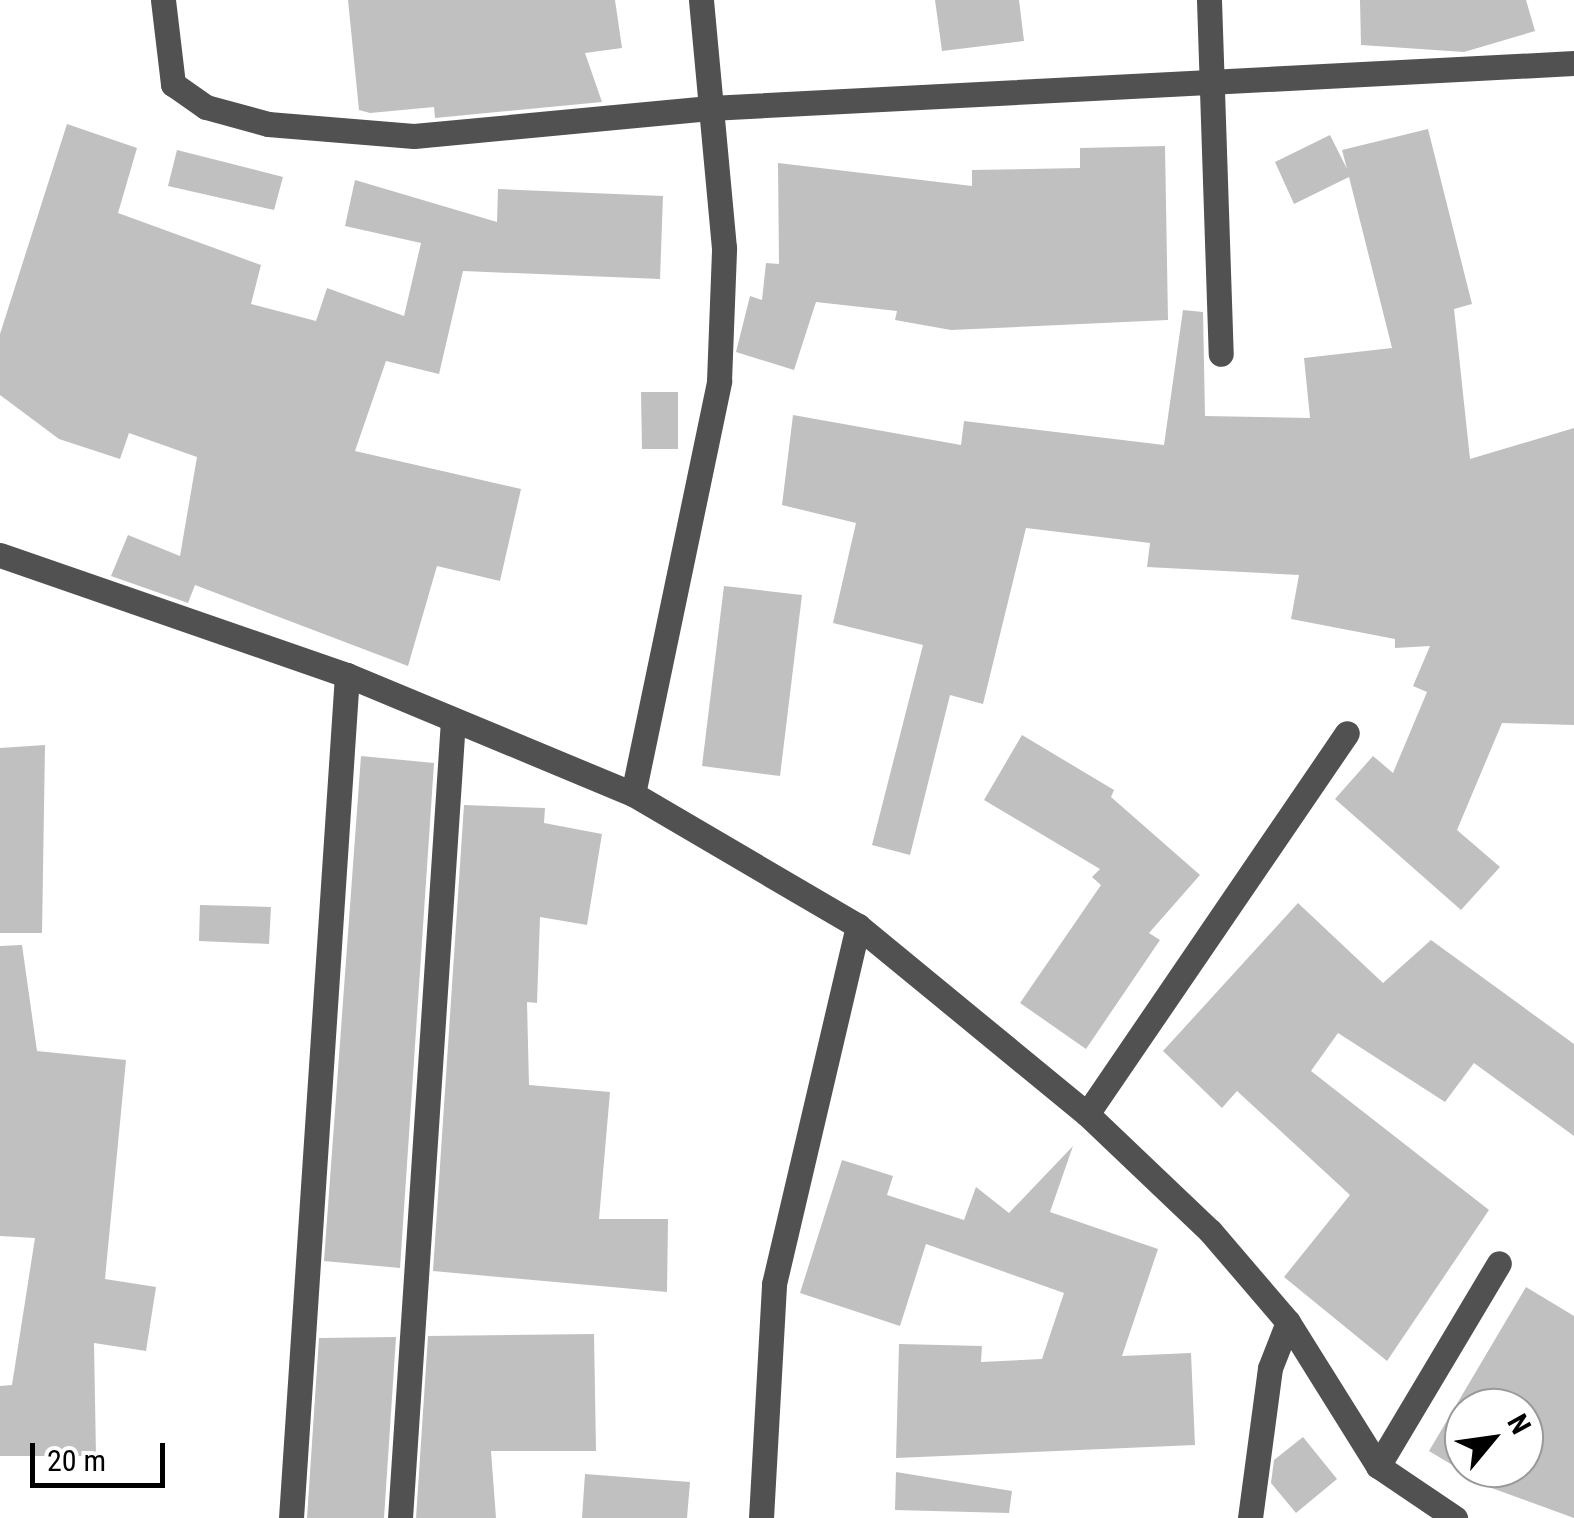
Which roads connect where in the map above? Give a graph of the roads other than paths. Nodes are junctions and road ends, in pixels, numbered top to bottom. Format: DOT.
graph roads {
  1 [pos="164,0"];
  2 [pos="701,0"];
  3 [pos="1209,0"];
  4 [pos="1574,63"];
  5 [pos="1216,76"];
  6 [pos="710,108"];
  7 [pos="1221,354"];
  8 [pos="0,555"];
  9 [pos="347,675"];
  10 [pos="453,720"];
  11 [pos="1347,733"];
  12 [pos="633,794"];
  13 [pos="858,926"];
  14 [pos="1087,1114"];
  15 [pos="1499,1263"];
  16 [pos="1288,1322"];
  17 [pos="1378,1466"];
  18 [pos="291,1518"];
  19 [pos="400,1518"];
  20 [pos="761,1518"];
  21 [pos="1250,1518"];
  22 [pos="1455,1518"];
  1 -- 6 [label="street"];
  2 -- 6 [label="street"];
  3 -- 5 [label="street"];
  4 -- 5 [label="street"];
  5 -- 6 [label="street"];
  5 -- 7 [label="street"];
  6 -- 12 [label="street"];
  8 -- 9 [label="street"];
  9 -- 10 [label="street"];
  9 -- 18 [label="street"];
  10 -- 12 [label="street"];
  10 -- 19 [label="street"];
  11 -- 14 [label="street"];
  12 -- 13 [label="street"];
  13 -- 14 [label="street"];
  13 -- 20 [label="street"];
  14 -- 16 [label="street"];
  15 -- 17 [label="street"];
  16 -- 17 [label="street"];
  16 -- 21 [label="street"];
  17 -- 22 [label="street"];
}
